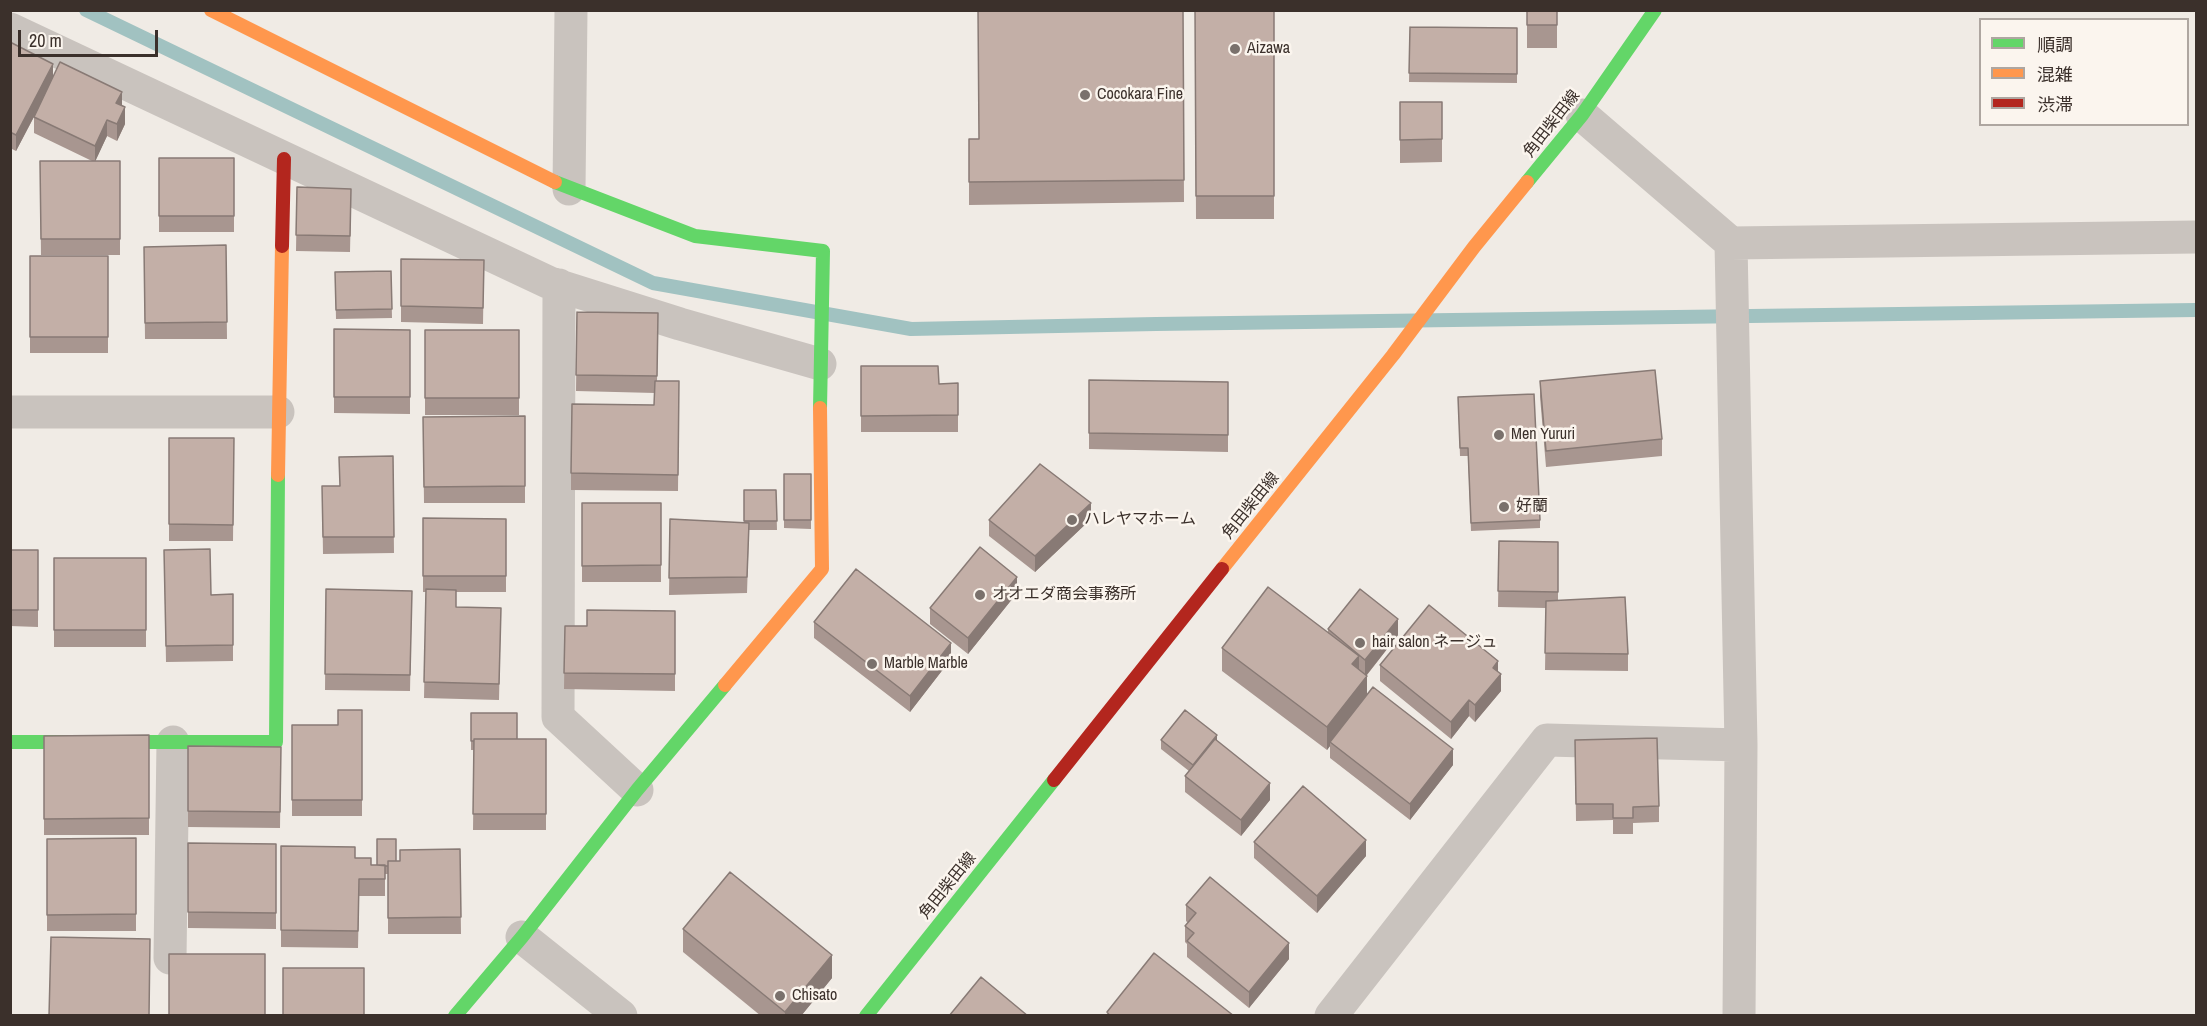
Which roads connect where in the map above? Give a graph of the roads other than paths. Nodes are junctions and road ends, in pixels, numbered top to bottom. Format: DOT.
graph roads {
  1 [pos="211,10"];
  2 [pos="571,10"];
  3 [pos="1655,10"];
  4 [pos="10,29"];
  5 [pos="1582,115"];
  6 [pos="284,159"];
  7 [pos="569,189"];
  8 [pos="2196,237"];
  9 [pos="1731,243"];
  10 [pos="559,285"];
  11 [pos="820,355"];
  12 [pos="10,412"];
  13 [pos="278,412"];
  14 [pos="10,742"];
  15 [pos="173,742"];
  16 [pos="1741,745"];
  17 [pos="637,790"];
  18 [pos="522,937"];
  19 [pos="170,958"];
  20 [pos="454,1016"];
  21 [pos="621,1016"];
  22 [pos="866,1016"];
  23 [pos="1331,1016"];
  24 [pos="1739,1016"];
  1 -- 7 [label="street"];
  2 -- 7 [label="street"];
  3 -- 5 [label="street, 角田柴田線"];
  4 -- 6 [label="street"];
  5 -- 9 [label="street"];
  5 -- 22 [label="street, 角田柴田線"];
  6 -- 10 [label="street"];
  6 -- 13 [label="street"];
  7 -- 11 [label="street"];
  8 -- 9 [label="street"];
  9 -- 16 [label="street"];
  10 -- 11 [label="street"];
  10 -- 17 [label="street"];
  11 -- 17 [label="street"];
  12 -- 13 [label="street"];
  13 -- 15 [label="street"];
  14 -- 15 [label="street"];
  15 -- 19 [label="street"];
  16 -- 23 [label="street"];
  16 -- 24 [label="street"];
  17 -- 18 [label="street"];
  18 -- 20 [label="street"];
  18 -- 21 [label="street"];
}
